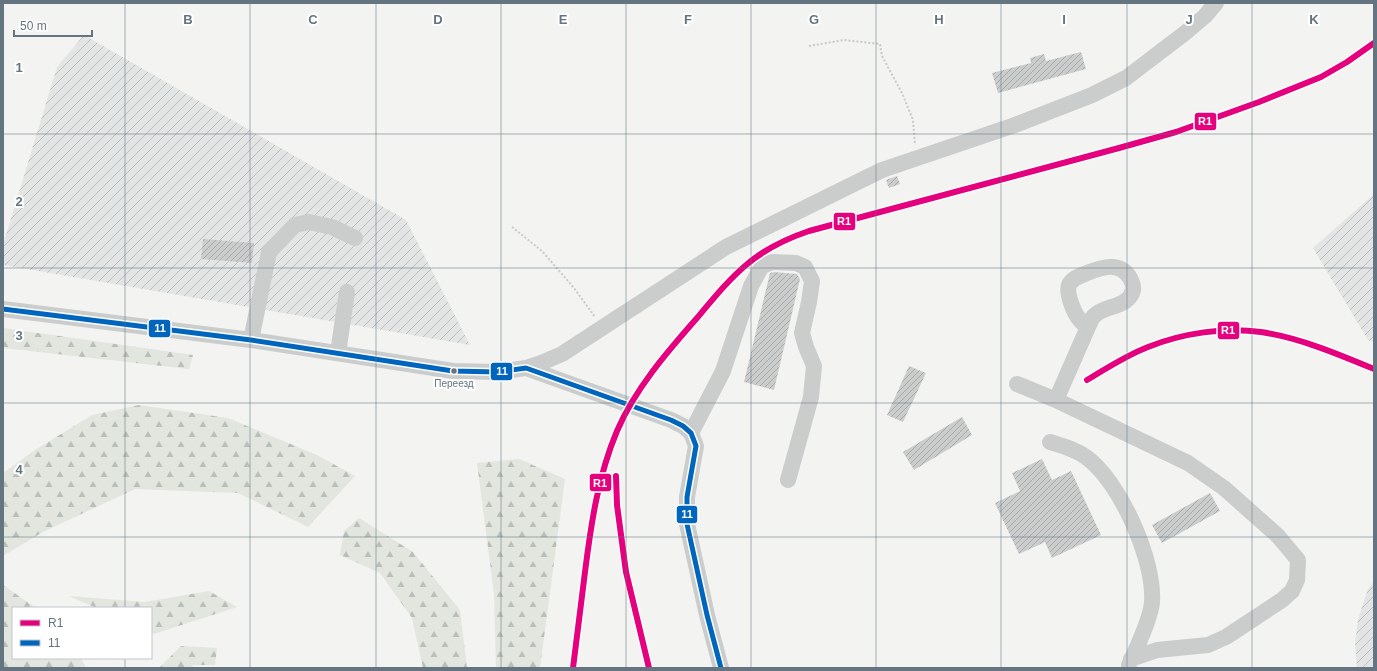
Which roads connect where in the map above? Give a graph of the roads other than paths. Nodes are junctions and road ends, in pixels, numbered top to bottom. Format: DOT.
graph roads {
  1 [pos="1216,3"];
  2 [pos="355,238"];
  3 [pos="347,292"];
  4 [pos="3,309"];
  5 [pos="1088,327"];
  6 [pos="251,340"];
  7 [pos="338,353"];
  8 [pos="562,354"];
  9 [pos="526,368"];
  10 [pos="564,381"];
  11 [pos="1017,384"];
  12 [pos="1056,400"];
  13 [pos="691,433"];
  14 [pos="1050,442"];
  15 [pos="788,480"];
  16 [pos="1129,664"];
  17 [pos="721,668"];
  1 -- 8 [label="street"];
  2 -- 6 [label="street"];
  3 -- 7 [label="street"];
  4 -- 6 [label="street"];
  5 -- 12 [label="street"];
  6 -- 7 [label="street"];
  7 -- 9 [label="street"];
  8 -- 9 [label="street"];
  8 -- 10 [label="street"];
  9 -- 10 [label="street"];
  10 -- 13 [label="street"];
  11 -- 12 [label="street"];
  12 -- 16 [label="street"];
  13 -- 15 [label="street"];
  13 -- 17 [label="street"];
  14 -- 16 [label="street"];
}
